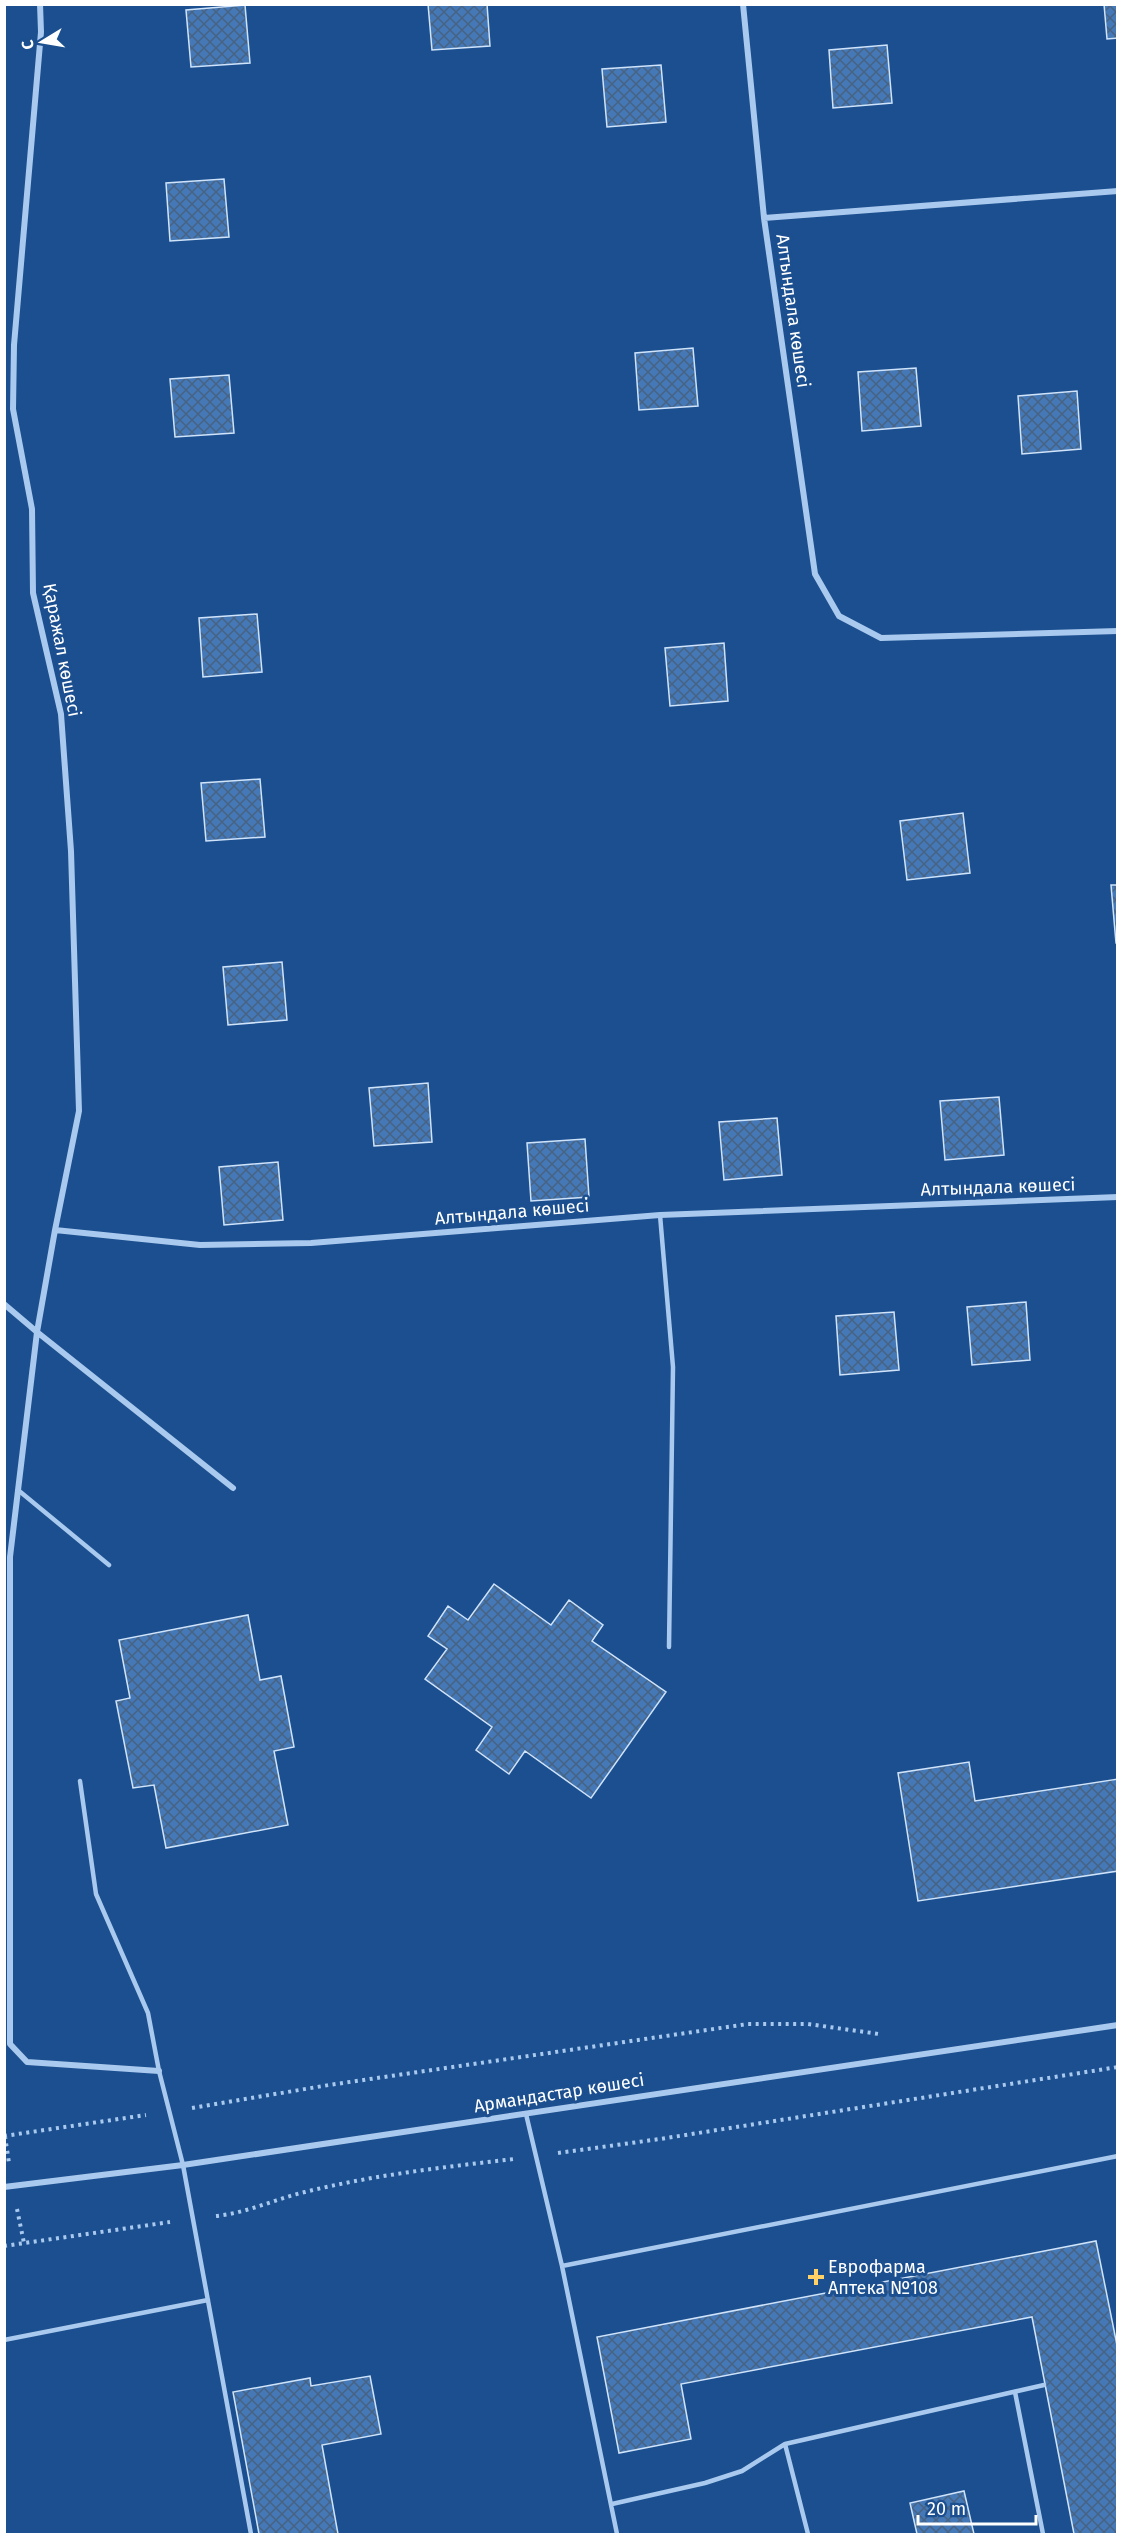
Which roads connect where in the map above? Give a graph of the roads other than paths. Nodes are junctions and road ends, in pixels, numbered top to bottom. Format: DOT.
graph roads {
  1 [pos="40,4"];
  2 [pos="743,4"];
  3 [pos="1118,191"];
  4 [pos="764,218"];
  5 [pos="1118,631"];
  6 [pos="1118,1197"];
  7 [pos="660,1215"];
  8 [pos="55,1230"];
  9 [pos="4,1304"];
  10 [pos="37,1332"];
  11 [pos="233,1488"];
  12 [pos="18,1491"];
  13 [pos="109,1565"];
  14 [pos="669,1647"];
  15 [pos="80,1781"];
  16 [pos="1118,2025"];
  17 [pos="159,2070"];
  18 [pos="526,2114"];
  19 [pos="1118,2156"];
  20 [pos="183,2165"];
  21 [pos="4,2187"];
  22 [pos="562,2266"];
  23 [pos="208,2300"];
  24 [pos="4,2340"];
  25 [pos="1044,2385"];
  26 [pos="1015,2392"];
  27 [pos="786,2444"];
  28 [pos="612,2504"];
  29 [pos="251,2535"];
  30 [pos="617,2535"];
  31 [pos="808,2535"];
  32 [pos="1043,2535"];
  1 -- 8 [label="street, Қаражал көшесі"];
  2 -- 4 [label="street, Алтындала көшесі"];
  3 -- 4 [label="street"];
  4 -- 5 [label="street, Алтындала көшесі"];
  6 -- 7 [label="street, Алтындала көшесі"];
  7 -- 8 [label="street, Алтындала көшесі"];
  7 -- 14 [label="lane"];
  8 -- 10 [label="street"];
  9 -- 10 [label="street"];
  10 -- 11 [label="street"];
  10 -- 12 [label="street"];
  12 -- 13 [label="lane"];
  12 -- 17 [label="street"];
  15 -- 17 [label="lane"];
  16 -- 18 [label="street, Армандастар көшесі"];
  17 -- 20 [label="lane"];
  18 -- 20 [label="street, Армандастар көшесі"];
  18 -- 22 [label="lane"];
  19 -- 22 [label="lane"];
  20 -- 21 [label="street, Армандастар көшесі"];
  20 -- 23 [label="lane"];
  22 -- 28 [label="lane"];
  23 -- 24 [label="lane"];
  23 -- 29 [label="lane"];
  25 -- 26 [label="lane"];
  26 -- 27 [label="lane"];
  26 -- 32 [label="lane"];
  27 -- 28 [label="lane"];
  27 -- 31 [label="lane"];
  28 -- 30 [label="lane"];
}
